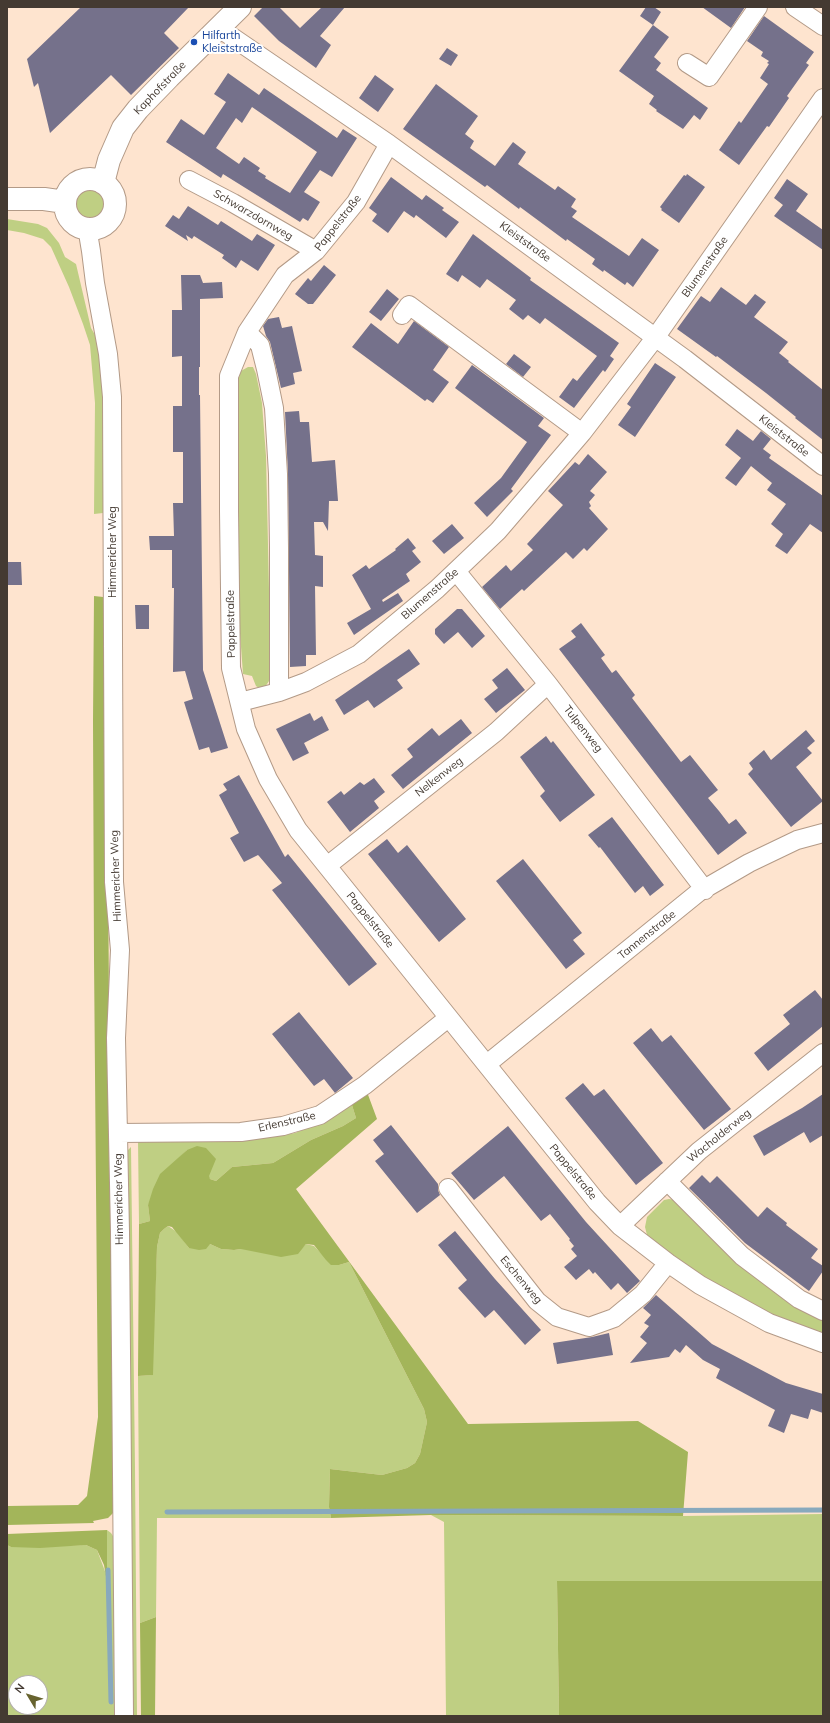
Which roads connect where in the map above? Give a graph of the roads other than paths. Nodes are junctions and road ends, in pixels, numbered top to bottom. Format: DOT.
graph roads {
  1 [pos="240,7"];
  2 [pos="758,7"];
  3 [pos="795,7"];
  4 [pos="823,26"];
  5 [pos="219,28"];
  6 [pos="687,63"];
  7 [pos="823,98"];
  8 [pos="389,144"];
  9 [pos="189,180"];
  10 [pos="103,183"];
  11 [pos="7,199"];
  12 [pos="65,202"];
  13 [pos="91,230"];
  14 [pos="316,252"];
  15 [pos="402,315"];
  16 [pos="247,332"];
  17 [pos="655,338"];
  18 [pos="582,433"];
  19 [pos="823,466"];
  20 [pos="456,571"];
  21 [pos="548,684"];
  22 [pos="279,692"];
  23 [pos="240,702"];
  24 [pos="823,833"];
  25 [pos="327,866"];
  26 [pos="705,890"];
  27 [pos="448,1018"];
  28 [pos="823,1053"];
  29 [pos="488,1064"];
  30 [pos="118,1134"];
  31 [pos="667,1181"];
  32 [pos="448,1188"];
  33 [pos="620,1226"];
  34 [pos="668,1263"];
  35 [pos="823,1311"];
  36 [pos="823,1343"];
  37 [pos="124,1716"];
  1 -- 5 [label="main road, Kaphofstraße"];
  2 -- 6 [label="street"];
  3 -- 4 [label="street"];
  5 -- 8 [label="street, Kleiststraße"];
  5 -- 10 [label="main road, Kaphofstraße"];
  7 -- 17 [label="street, Blumenstraße"];
  8 -- 14 [label="street, Pappelstraße"];
  8 -- 17 [label="street, Kleiststraße"];
  9 -- 14 [label="street, Schwarzdornweg"];
  10 -- 12 [label="main road"];
  10 -- 13 [label="main road"];
  11 -- 12 [label="main road"];
  12 -- 13 [label="main road"];
  13 -- 30 [label="street, Himmericher Weg"];
  14 -- 16 [label="street, Pappelstraße"];
  15 -- 18 [label="street"];
  16 -- 22 [label="street"];
  16 -- 23 [label="street, Pappelstraße"];
  17 -- 18 [label="street, Blumenstraße"];
  17 -- 19 [label="street, Kleiststraße"];
  18 -- 20 [label="street, Blumenstraße"];
  20 -- 21 [label="street, Tulpenweg"];
  20 -- 22 [label="street, Blumenstraße"];
  21 -- 25 [label="street, Nelkenweg"];
  21 -- 26 [label="street, Tulpenweg"];
  22 -- 23 [label="street, Blumenstraße"];
  23 -- 25 [label="street, Pappelstraße"];
  24 -- 26 [label="street, Tannenstraße"];
  25 -- 27 [label="street, Pappelstraße"];
  26 -- 29 [label="street, Tannenstraße"];
  27 -- 29 [label="street, Pappelstraße"];
  27 -- 30 [label="street, Erlenstraße"];
  28 -- 31 [label="street, Wacholderweg"];
  29 -- 33 [label="street, Pappelstraße"];
  30 -- 37 [label="street, Himmericher Weg"];
  31 -- 33 [label="street, Wacholderweg"];
  31 -- 35 [label="street"];
  32 -- 34 [label="street, Eschenweg"];
  33 -- 34 [label="street, Pappelstraße"];
  34 -- 36 [label="street, Pappelstraße"];
}
